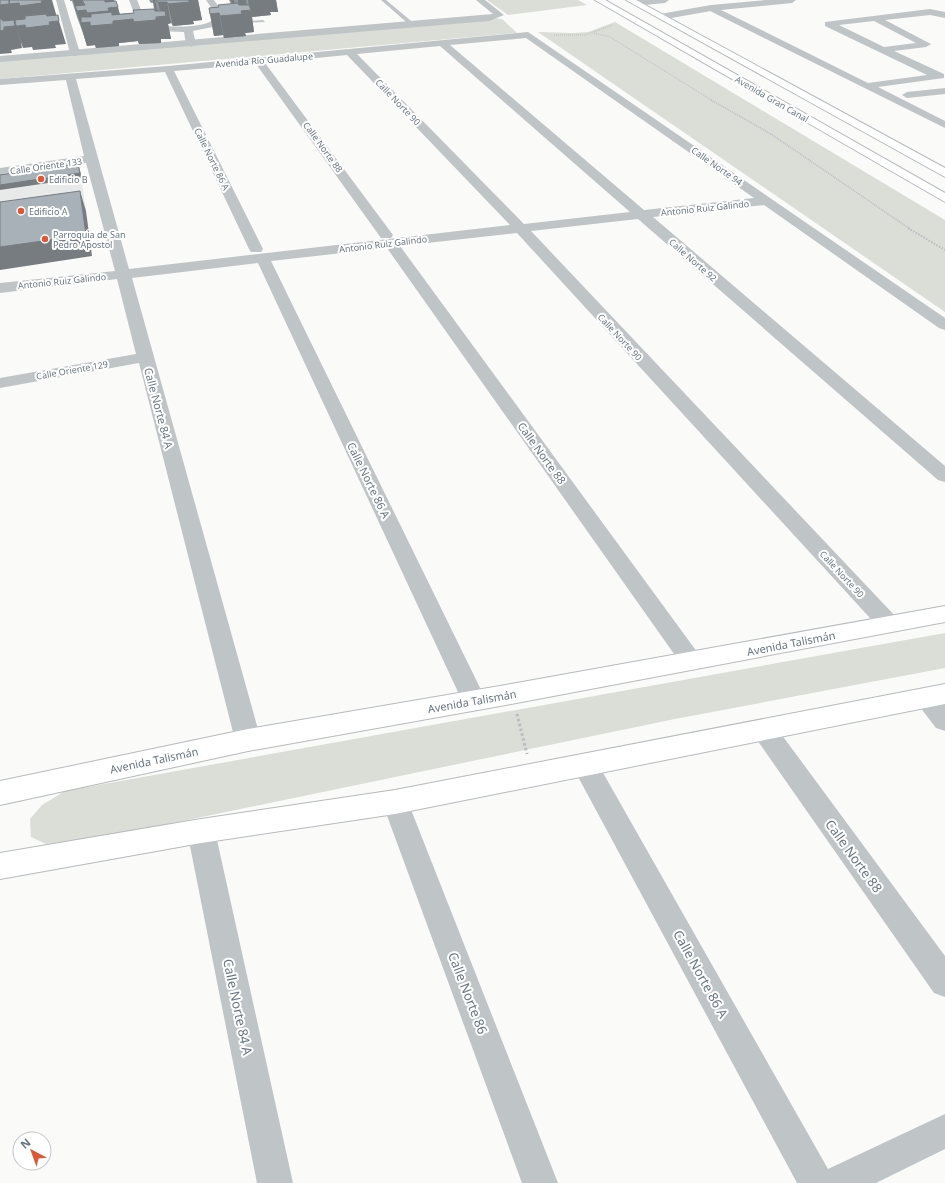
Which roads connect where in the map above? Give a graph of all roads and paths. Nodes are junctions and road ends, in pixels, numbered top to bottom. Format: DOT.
graph roads {
  1 [pos="60,0"];
  2 [pos="210,0"];
  3 [pos="383,0"];
  4 [pos="480,0"];
  5 [pos="599,0"];
  6 [pos="665,0"];
  7 [pos="792,0"];
  8 [pos="133,1"];
  9 [pos="633,2"];
  10 [pos="711,8"];
  11 [pos="945,15"];
  12 [pos="660,16"];
  13 [pos="874,18"];
  14 [pos="634,20"];
  15 [pos="263,21"];
  16 [pos="214,24"];
  17 [pos="414,26"];
  18 [pos="161,28"];
  19 [pos="188,29"];
  20 [pos="140,30"];
  21 [pos="594,33"];
  22 [pos="528,35"];
  23 [pos="442,43"];
  24 [pos="191,44"];
  25 [pos="882,50"];
  26 [pos="75,53"];
  27 [pos="350,53"];
  28 [pos="0,59"];
  29 [pos="259,61"];
  30 [pos="168,69"];
  31 [pos="942,76"];
  32 [pos="70,77"];
  33 [pos="0,82"];
  34 [pos="901,82"];
  35 [pos="866,86"];
  36 [pos="945,91"];
  37 [pos="924,93"];
  38 [pos="888,98"];
  39 [pos="945,124"];
  40 [pos="91,159"];
  41 [pos="0,172"];
  42 [pos="945,173"];
  43 [pos="755,193"];
  44 [pos="945,198"];
  45 [pos="767,201"];
  46 [pos="634,211"];
  47 [pos="514,224"];
  48 [pos="388,239"];
  49 [pos="945,250"];
  50 [pos="260,254"];
  51 [pos="123,269"];
  52 [pos="0,278"];
  53 [pos="0,288"];
  54 [pos="945,325"];
  55 [pos="145,357"];
  56 [pos="0,383"];
  57 [pos="945,476"];
  58 [pos="945,614"];
  59 [pos="889,624"];
  60 [pos="692,662"];
  61 [pos="511,694"];
  62 [pos="935,696"];
  63 [pos="474,700"];
  64 [pos="945,721"];
  65 [pos="764,730"];
  66 [pos="248,740"];
  67 [pos="586,765"];
  68 [pos="533,774"];
  69 [pos="0,793"];
  70 [pos="395,802"];
  71 [pos="201,831"];
  72 [pos="0,866"];
  73 [pos="945,982"];
  74 [pos="945,1131"];
  75 [pos="275,1183"];
  76 [pos="540,1183"];
  77 [pos="816,1183"];
  78 [pos="838,1183"];
  1 -- 26 [label="street"];
  2 -- 16 [label="street"];
  3 -- 17 [label="lane"];
  4 -- 17 [label="street, Avenida Río Guadalupe"];
  5 -- 14 [label="main road, Avenida Gran Canal"];
  6 -- 9 [label="street"];
  7 -- 10 [label="street"];
  8 -- 18 [label="street"];
  9 -- 12 [label="main road, Avenida Gran Canal"];
  10 -- 12 [label="street"];
  10 -- 35 [label="street"];
  11 -- 13 [label="street"];
  12 -- 42 [label="main road, Avenida Gran Canal"];
  13 -- 25 [label="street"];
  13 -- 25 [label="street"];
  14 -- 21 [label="path"];
  14 -- 44 [label="main road, Avenida Gran Canal"];
  15 -- 16 [label="lane"];
  16 -- 19 [label="street"];
  17 -- 24 [label="street, Avenida Río Guadalupe"];
  18 -- 19 [label="street"];
  18 -- 20 [label="lane"];
  19 -- 24 [label="street"];
  21 -- 22 [label="path"];
  21 -- 49 [label="path"];
  22 -- 23 [label="street, Avenida Río Guadalupe"];
  22 -- 43 [label="street, Calle Norte 94"];
  23 -- 27 [label="street, Avenida Río Guadalupe"];
  23 -- 46 [label="street, Calle Norte 92"];
  24 -- 26 [label="street, Avenida Río Guadalupe"];
  25 -- 31 [label="street"];
  26 -- 28 [label="street, Avenida Río Guadalupe"];
  27 -- 29 [label="street, Avenida Río Guadalupe"];
  27 -- 47 [label="street, Calle Norte 90"];
  29 -- 30 [label="street, Avenida Río Guadalupe"];
  29 -- 48 [label="street, Calle Norte 88"];
  30 -- 32 [label="street, Avenida Río Guadalupe"];
  30 -- 50 [label="street, Calle Norte 86 A"];
  31 -- 34 [label="street"];
  32 -- 33 [label="street, Avenida Río Guadalupe"];
  32 -- 40 [label="street, Calle Norte 84 A"];
  34 -- 35 [label="street"];
  34 -- 37 [label="street"];
  35 -- 38 [label="street"];
  36 -- 37 [label="street"];
  37 -- 38 [label="street"];
  38 -- 39 [label="street"];
  40 -- 41 [label="street, Calle Oriente 133"];
  40 -- 51 [label="street, Calle Norte 84 A"];
  43 -- 45 [label="street, Calle Norte 94"];
  43 -- 46 [label="street, Antonio Ruiz Galindo"];
  45 -- 46 [label="street, Antonio Ruiz Galindo"];
  45 -- 54 [label="street, Calle Norte 94"];
  46 -- 47 [label="street, Antonio Ruiz Galindo"];
  46 -- 57 [label="street, Calle Norte 92"];
  47 -- 48 [label="street, Antonio Ruiz Galindo"];
  47 -- 59 [label="street, Calle Norte 90"];
  48 -- 50 [label="street, Antonio Ruiz Galindo"];
  48 -- 60 [label="street, Calle Norte 88"];
  50 -- 51 [label="street, Antonio Ruiz Galindo"];
  50 -- 63 [label="street, Calle Norte 86 A"];
  51 -- 52 [label="street, Antonio Ruiz Galindo"];
  51 -- 53 [label="street, Antonio Ruiz Galindo"];
  51 -- 55 [label="street, Calle Norte 84 A"];
  55 -- 56 [label="street, Calle Oriente 129"];
  55 -- 66 [label="street, Calle Norte 84 A"];
  58 -- 59 [label="main road, Avenida Talismán"];
  59 -- 60 [label="main road, Avenida Talismán"];
  60 -- 61 [label="main road, Avenida Talismán"];
  61 -- 63 [label="main road, Avenida Talismán"];
  61 -- 68 [label="path"];
  62 -- 64 [label="street"];
  62 -- 65 [label="main road"];
  63 -- 66 [label="main road, Avenida Talismán"];
  65 -- 67 [label="main road"];
  65 -- 73 [label="street, Calle Norte 88"];
  66 -- 69 [label="main road, Avenida Talismán"];
  67 -- 68 [label="main road"];
  67 -- 77 [label="street, Calle Norte 86 A"];
  68 -- 70 [label="main road"];
  70 -- 71 [label="main road"];
  70 -- 76 [label="street, Calle Norte 86"];
  71 -- 72 [label="main road"];
  71 -- 75 [label="street, Calle Norte 84 A"];
  74 -- 78 [label="street"];
}
